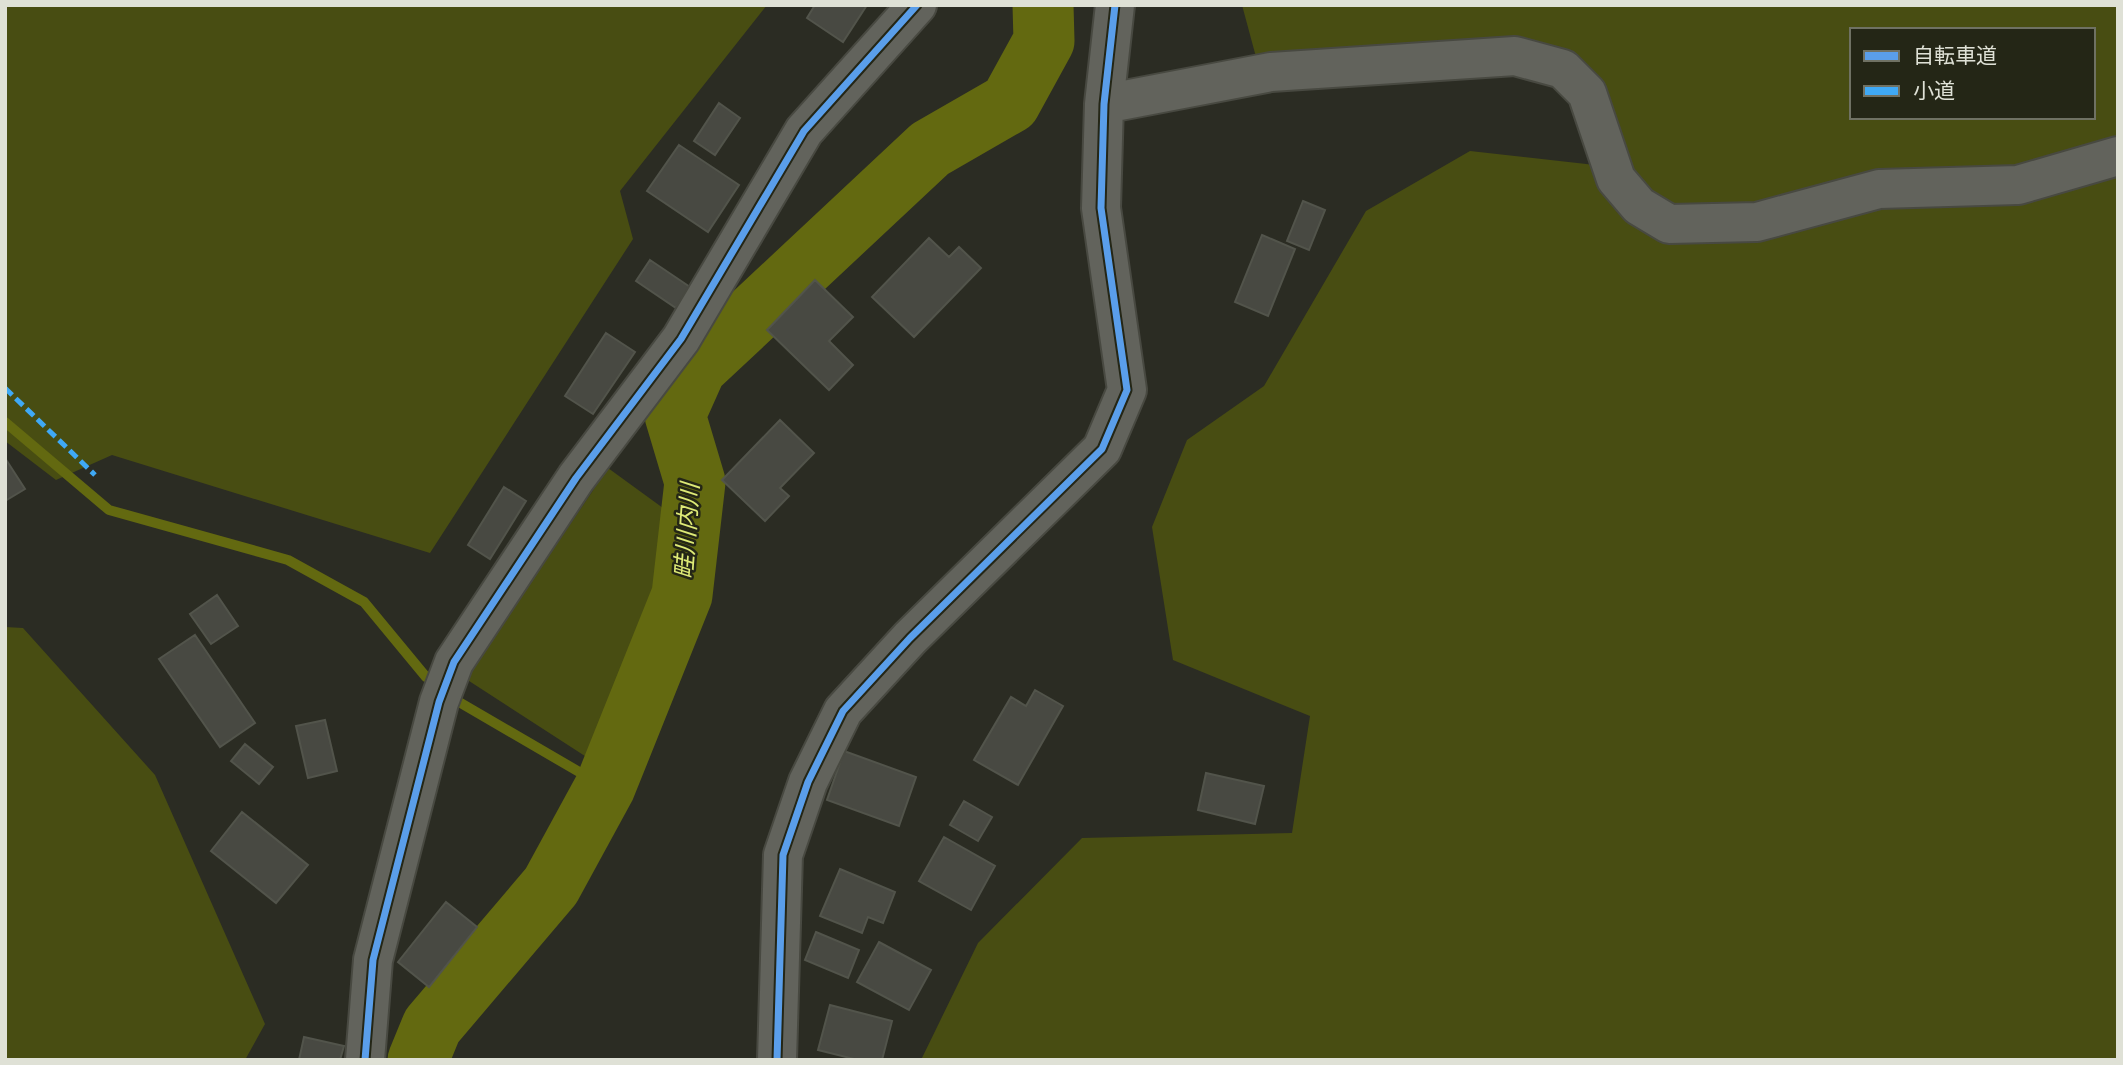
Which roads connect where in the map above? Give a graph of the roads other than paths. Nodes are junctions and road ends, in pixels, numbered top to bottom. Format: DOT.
graph roads {
  1 [pos="917,5"];
  2 [pos="1115,5"];
  3 [pos="1104,104"];
  4 [pos="2118,156"];
  5 [pos="365,1060"];
  6 [pos="777,1060"];
  1 -- 5 [label="street"];
  2 -- 3 [label="street"];
  3 -- 4 [label="street"];
  3 -- 6 [label="street"];
}
